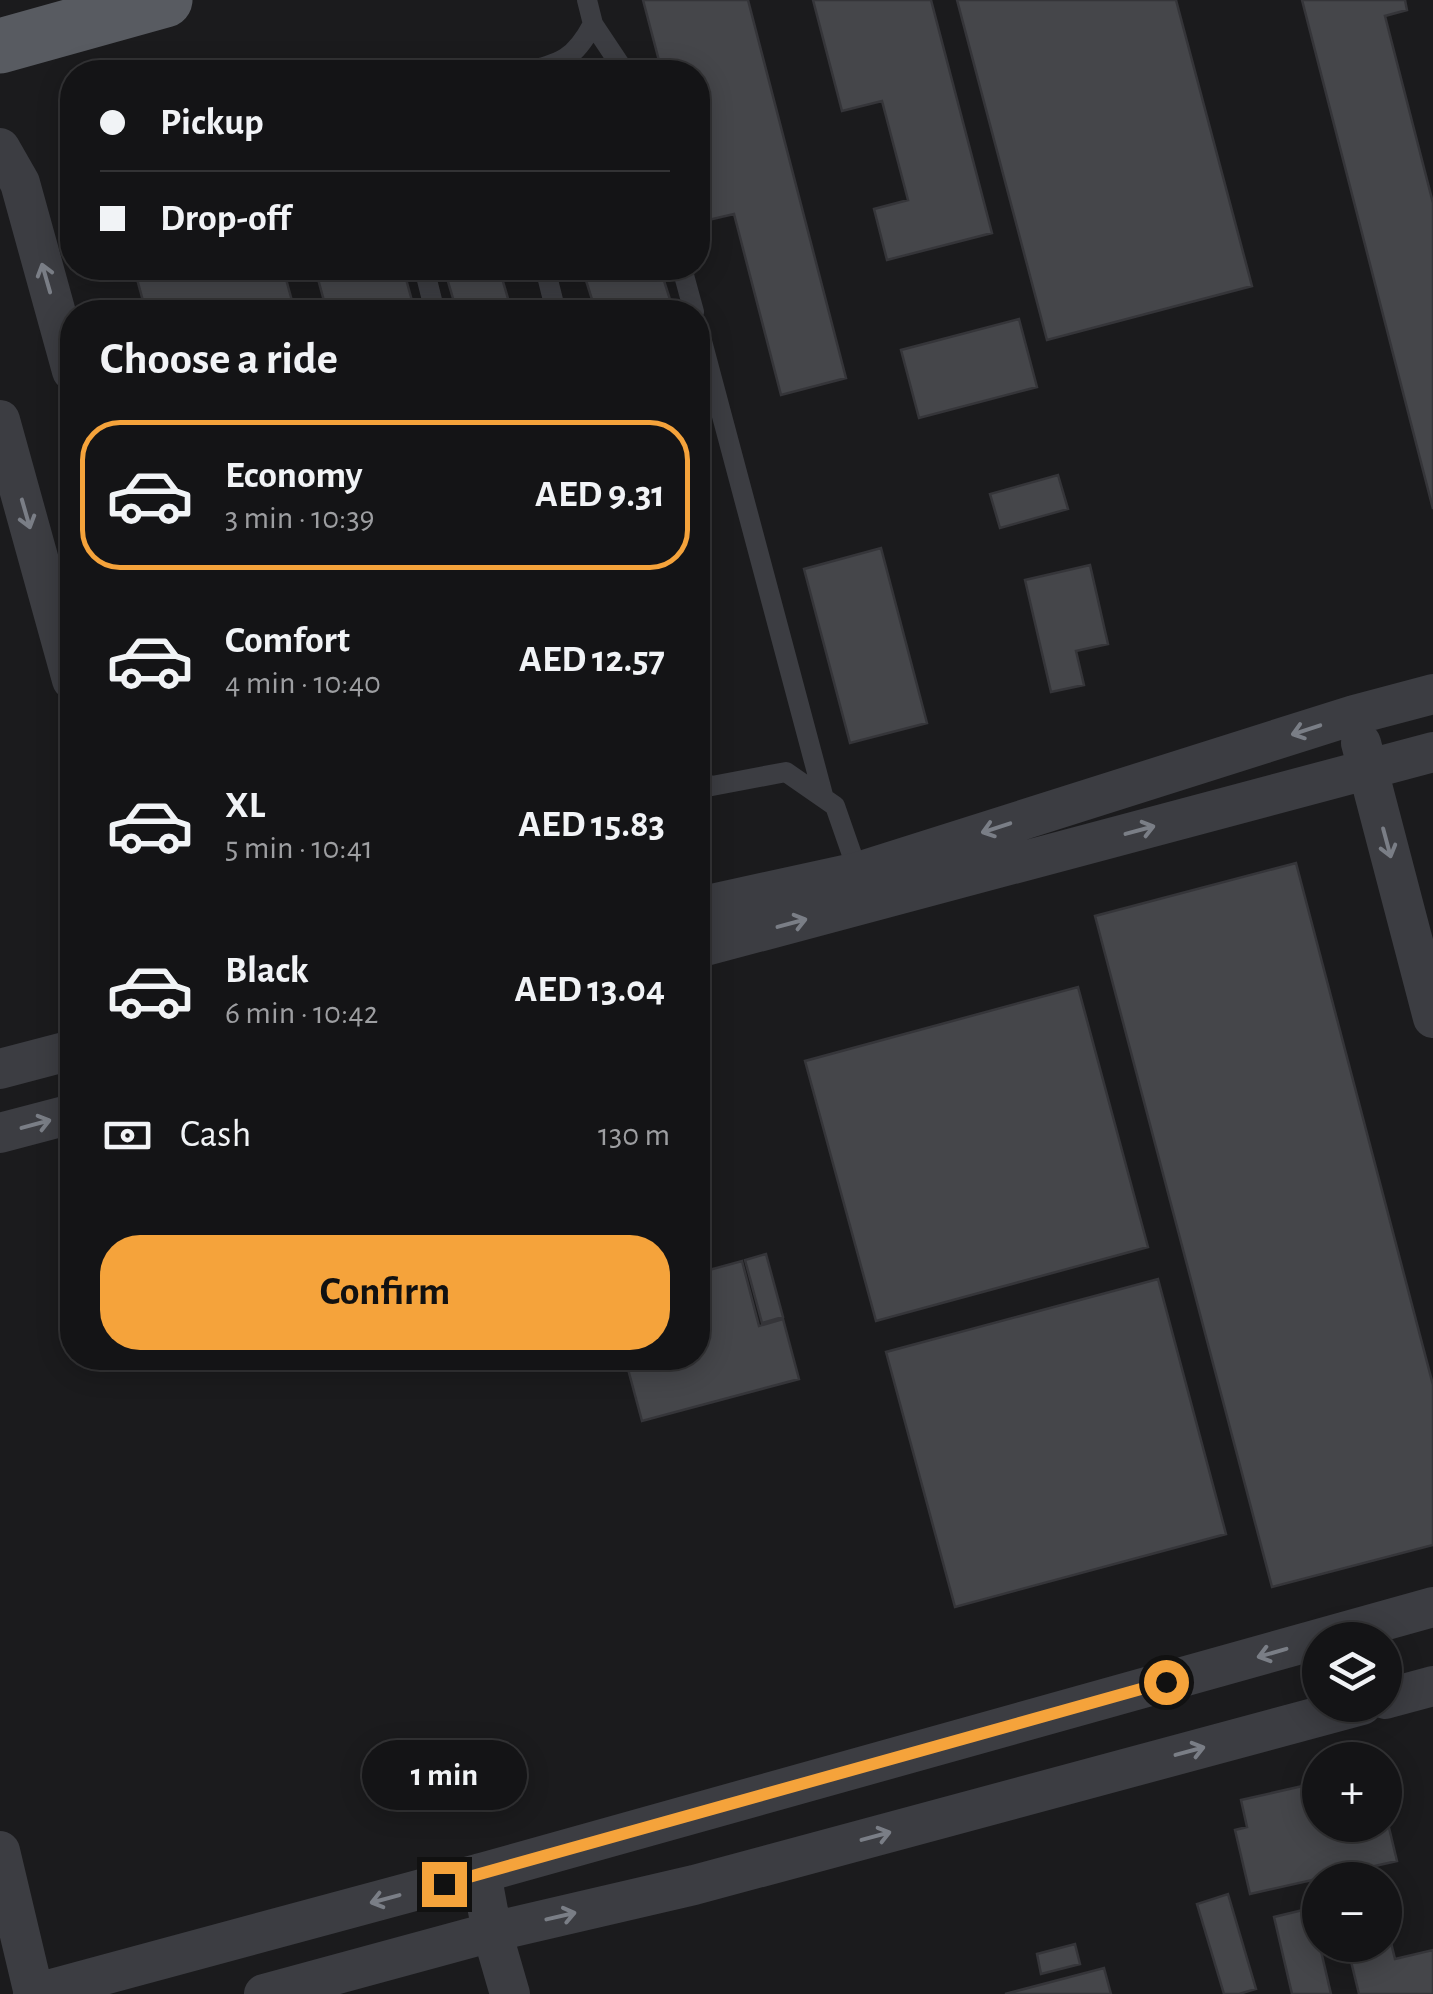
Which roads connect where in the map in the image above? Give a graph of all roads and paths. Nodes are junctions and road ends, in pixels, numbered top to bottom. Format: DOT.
graph roads {
  1 [pos="99,0"];
  2 [pos="165,0"];
  3 [pos="587,0"];
  4 [pos="593,24"];
  5 [pos="0,43"];
  6 [pos="565,60"];
  7 [pos="616,60"];
  8 [pos="0,148"];
  9 [pos="60,328"];
  10 [pos="710,395"];
  11 [pos="0,420"];
  12 [pos="60,637"];
  13 [pos="1431,702"];
  14 [pos="1354,715"];
  15 [pos="1433,752"];
  16 [pos="1368,770"];
  17 [pos="710,785"];
  18 [pos="824,796"];
  19 [pos="858,872"];
  20 [pos="710,904"];
  21 [pos="710,945"];
  22 [pos="1433,1018"];
  23 [pos="60,1053"];
  24 [pos="0,1069"];
  25 [pos="60,1117"];
  26 [pos="0,1133"];
  27 [pos="1433,1608"];
  28 [pos="1433,1686"];
  29 [pos="1402,1694"];
  30 [pos="1302,1721"];
  31 [pos="0,1851"];
  32 [pos="481,1874"];
  33 [pos="492,1932"];
  34 [pos="34,1994"];
  35 [pos="264,1994"];
  36 [pos="510,1994"];
  1 -- 5 [label="main road"];
  2 -- 5 [label="main road"];
  3 -- 4 [label="lane"];
  4 -- 6 [label="lane"];
  4 -- 7 [label="lane"];
  9 -- 8 [label="street, one-way"];
  10 -- 18 [label="lane"];
  11 -- 12 [label="street, one-way"];
  13 -- 14 [label="street"];
  14 -- 16 [label="street"];
  14 -- 19 [label="street, one-way"];
  15 -- 16 [label="street"];
  21 -- 16 [label="street, one-way"];
  16 -- 22 [label="street, one-way"];
  17 -- 18 [label="lane"];
  18 -- 19 [label="lane"];
  19 -- 20 [label="street"];
  23 -- 24 [label="street"];
  26 -- 25 [label="street, one-way"];
  27 -- 32 [label="street, one-way"];
  28 -- 29 [label="street"];
  33 -- 30 [label="street, one-way"];
  31 -- 34 [label="street"];
  32 -- 33 [label="street"];
  32 -- 34 [label="street, one-way"];
  33 -- 35 [label="street"];
  33 -- 36 [label="street"];
}
